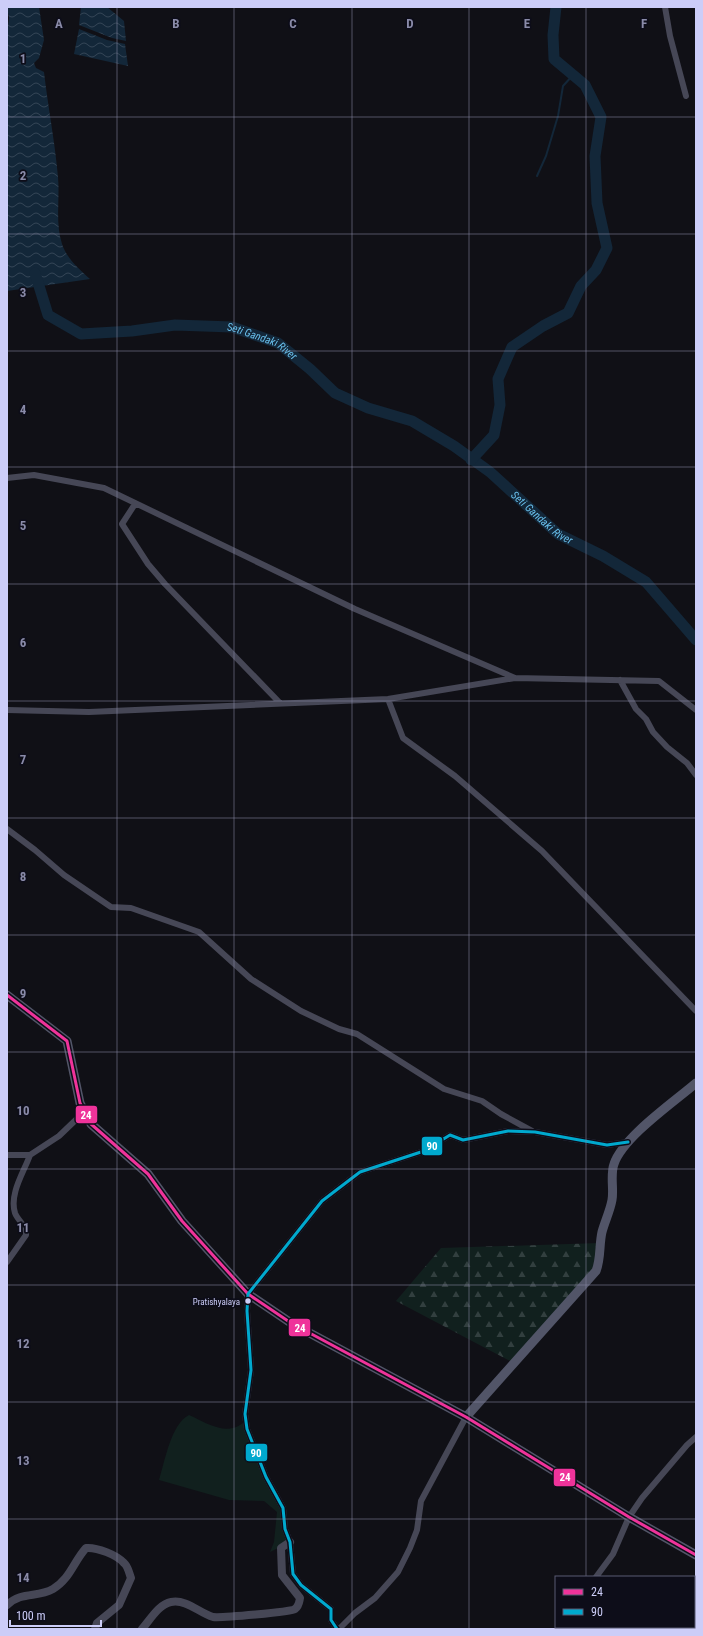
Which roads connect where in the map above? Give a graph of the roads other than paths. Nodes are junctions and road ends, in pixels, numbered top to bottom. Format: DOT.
graph roads {
  1 [pos="666,7"];
  2 [pos="686,96"];
  3 [pos="7,478"];
  4 [pos="135,504"];
  5 [pos="515,678"];
  6 [pos="620,680"];
  7 [pos="388,699"];
  8 [pos="279,702"];
  9 [pos="7,710"];
  10 [pos="696,710"];
  11 [pos="696,775"];
  12 [pos="7,829"];
  13 [pos="7,995"];
  14 [pos="696,1011"];
  15 [pos="696,1083"];
  16 [pos="84,1112"];
  17 [pos="534,1132"];
  18 [pos="628,1142"];
  19 [pos="7,1155"];
  20 [pos="30,1155"];
  21 [pos="7,1262"];
  22 [pos="248,1294"];
  23 [pos="466,1417"];
  24 [pos="696,1437"];
  25 [pos="628,1517"];
  26 [pos="290,1542"];
  27 [pos="696,1555"];
  28 [pos="597,1576"];
  29 [pos="7,1605"];
  30 [pos="95,1629"];
  31 [pos="142,1629"];
  32 [pos="338,1629"];
  1 -- 2 [label="street"];
  3 -- 4 [label="street"];
  4 -- 5 [label="street"];
  4 -- 8 [label="street"];
  5 -- 6 [label="street"];
  5 -- 7 [label="street"];
  6 -- 10 [label="street"];
  6 -- 11 [label="street"];
  7 -- 8 [label="street"];
  7 -- 14 [label="street"];
  8 -- 9 [label="street"];
  12 -- 17 [label="street"];
  13 -- 16 [label="main road"];
  15 -- 18 [label="main road"];
  16 -- 20 [label="street"];
  16 -- 22 [label="main road"];
  17 -- 18 [label="street"];
  17 -- 22 [label="street"];
  18 -- 23 [label="main road"];
  19 -- 20 [label="street"];
  20 -- 21 [label="street"];
  22 -- 23 [label="main road"];
  22 -- 26 [label="street"];
  23 -- 25 [label="main road"];
  23 -- 32 [label="street"];
  24 -- 25 [label="street"];
  25 -- 27 [label="main road"];
  25 -- 28 [label="street"];
  26 -- 31 [label="street"];
  26 -- 32 [label="street"];
  29 -- 30 [label="street"];
}
